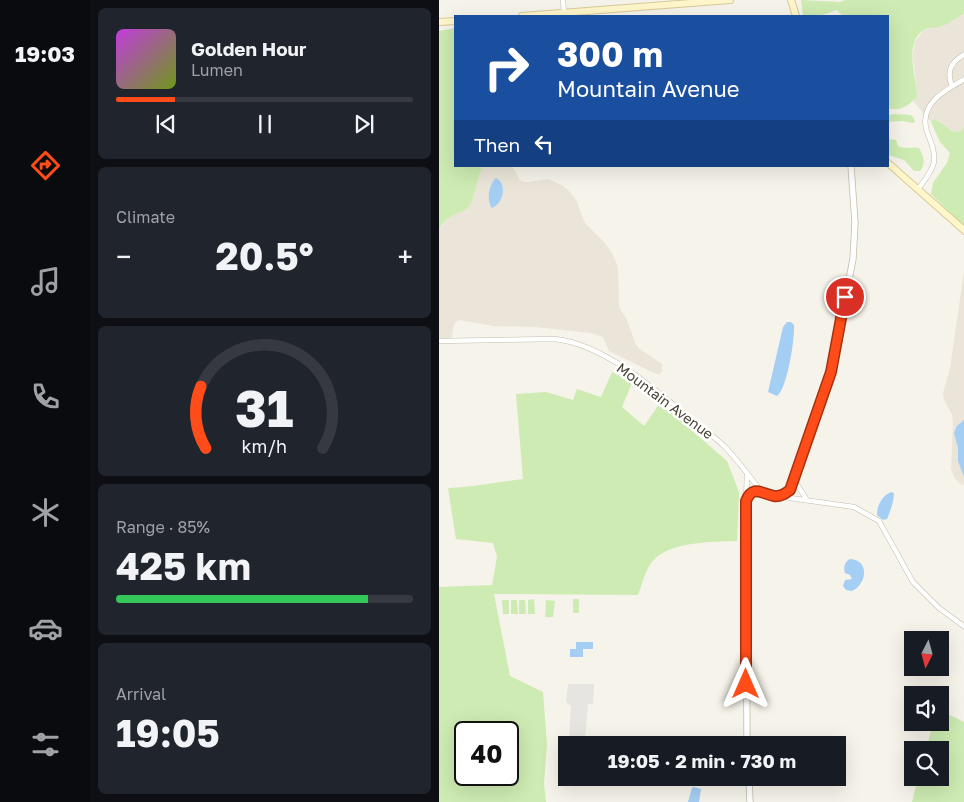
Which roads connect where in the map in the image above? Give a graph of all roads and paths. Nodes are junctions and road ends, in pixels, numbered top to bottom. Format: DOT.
graph roads {
  1 [pos="563,0"];
  2 [pos="730,0"];
  3 [pos="791,0"];
  4 [pos="564,13"];
  5 [pos="536,15"];
  6 [pos="797,15"];
  7 [pos="454,21"];
  8 [pos="439,22"];
  9 [pos="964,54"];
  10 [pos="964,79"];
  11 [pos="952,86"];
  12 [pos="889,164"];
  13 [pos="851,167"];
  14 [pos="918,189"];
  15 [pos="964,231"];
  16 [pos="439,341"];
  17 [pos="747,474"];
  18 [pos="794,480"];
  19 [pos="761,491"];
  20 [pos="783,495"];
  21 [pos="807,500"];
  22 [pos="746,501"];
  23 [pos="964,627"];
  24 [pos="747,736"];
  25 [pos="749,786"];
  26 [pos="750,802"];
  1 -- 4 [label="street"];
  2 -- 4 [label="main road"];
  3 -- 6 [label="main road"];
  4 -- 5 [label="main road"];
  7 -- 8 [label="main road"];
  9 -- 11 [label="street"];
  10 -- 11 [label="street"];
  11 -- 14 [label="street"];
  12 -- 14 [label="main road"];
  13 -- 18 [label="street"];
  14 -- 15 [label="main road"];
  16 -- 17 [label="street, Mountain Avenue"];
  17 -- 19 [label="street, Mountain Avenue"];
  17 -- 22 [label="street"];
  18 -- 20 [label="street"];
  18 -- 21 [label="street"];
  19 -- 20 [label="street"];
  19 -- 22 [label="street"];
  20 -- 21 [label="street"];
  21 -- 23 [label="street"];
  22 -- 24 [label="street"];
  25 -- 26 [label="street"];
}
